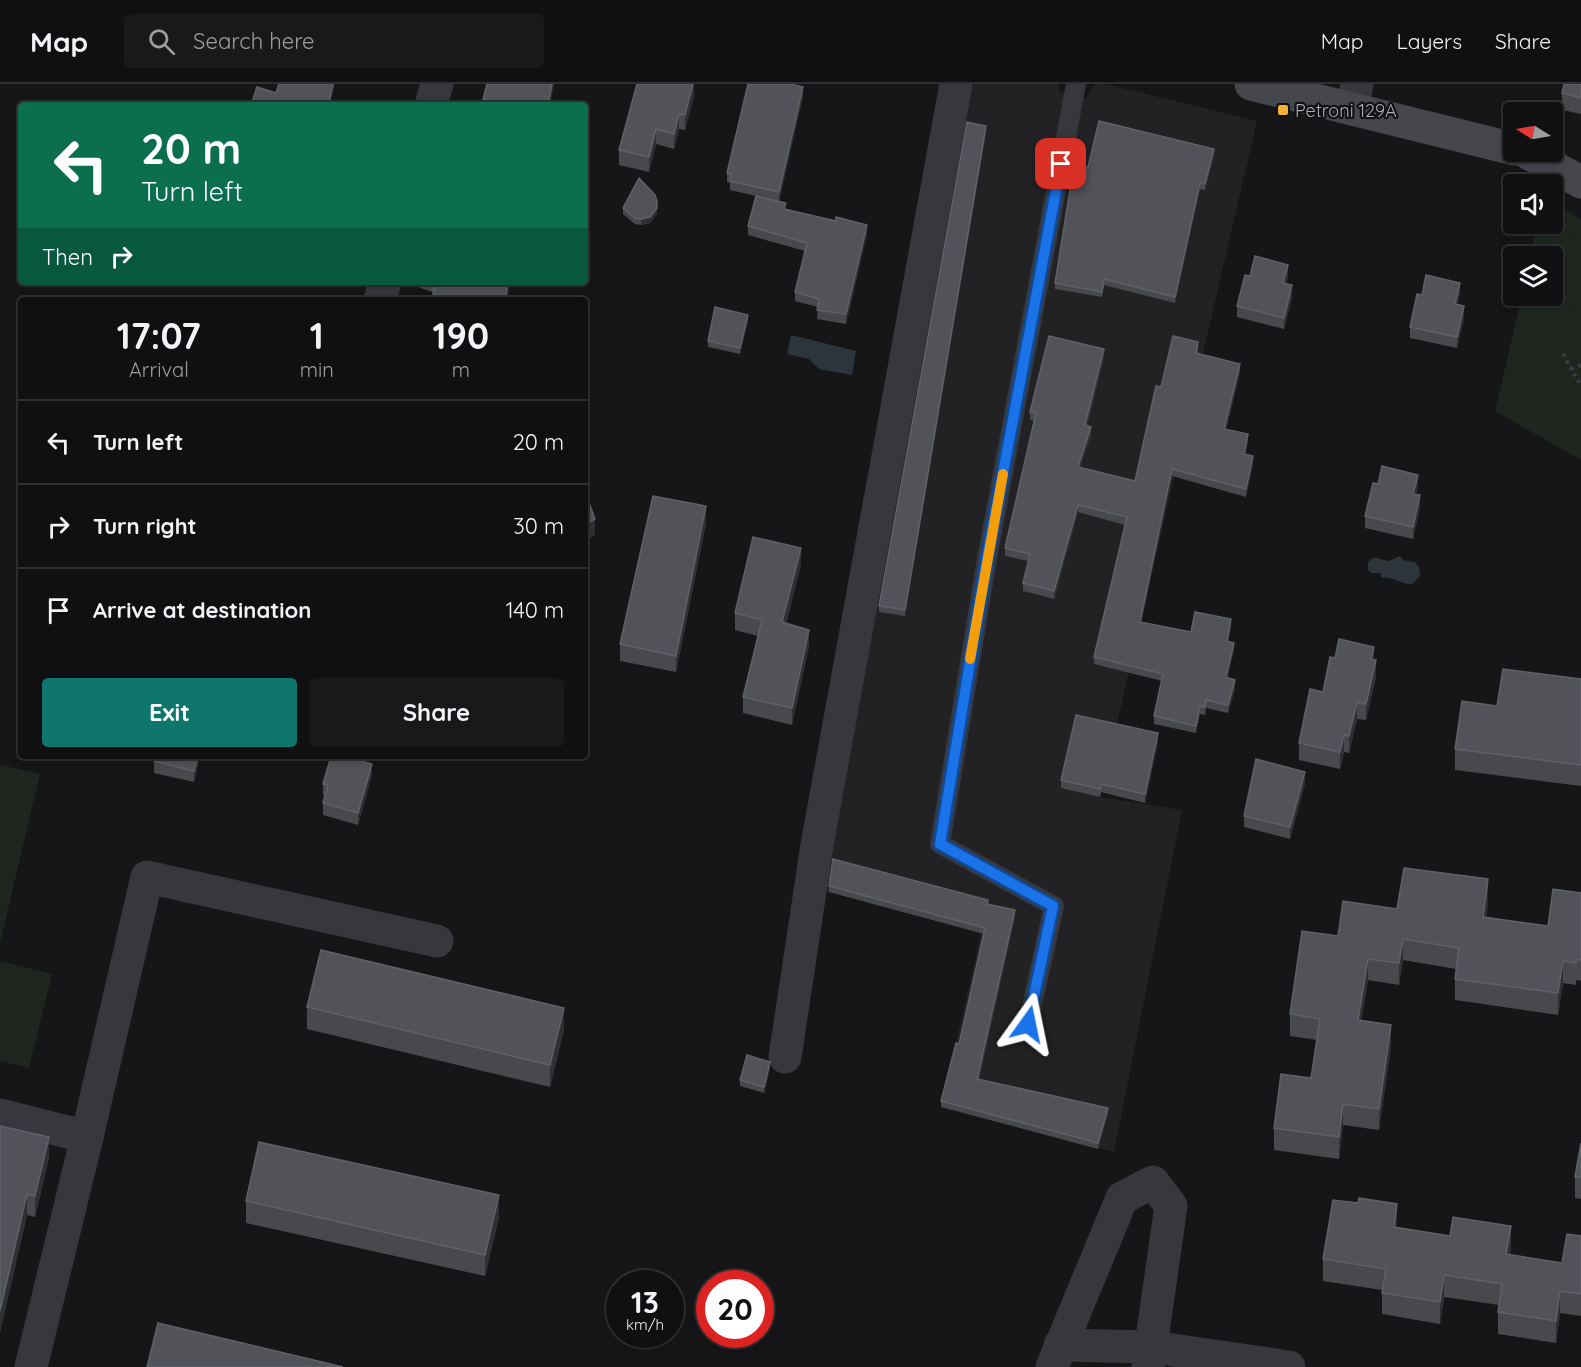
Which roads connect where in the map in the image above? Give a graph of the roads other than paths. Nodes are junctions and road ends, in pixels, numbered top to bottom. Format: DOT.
graph roads {
  1 [pos="437,84"];
  2 [pos="956,84"];
  3 [pos="1076,84"];
  4 [pos="1251,84"];
  5 [pos="1354,97"];
  6 [pos="432,102"];
  7 [pos="1503,145"];
  8 [pos="1563,161"];
  9 [pos="1543,162"];
  10 [pos="1581,166"];
  11 [pos="1581,182"];
  12 [pos="437,942"];
  13 [pos="1028,1024"];
  14 [pos="785,1057"];
  15 [pos="0,1115"];
  16 [pos="87,1137"];
  17 [pos="1056,1356"];
  18 [pos="1150,1357"];
  19 [pos="32,1367"];
  20 [pos="1289,1367"];
  1 -- 6 [label="street"];
  2 -- 14 [label="street"];
  3 -- 13 [label="lane"];
  4 -- 5 [label="street"];
  5 -- 7 [label="street"];
  8 -- 10 [label="street"];
  9 -- 11 [label="street"];
  12 -- 16 [label="street"];
  15 -- 16 [label="street"];
  16 -- 19 [label="street"];
  17 -- 18 [label="street"];
  17 -- 18 [label="street"];
  18 -- 20 [label="street"];
}
